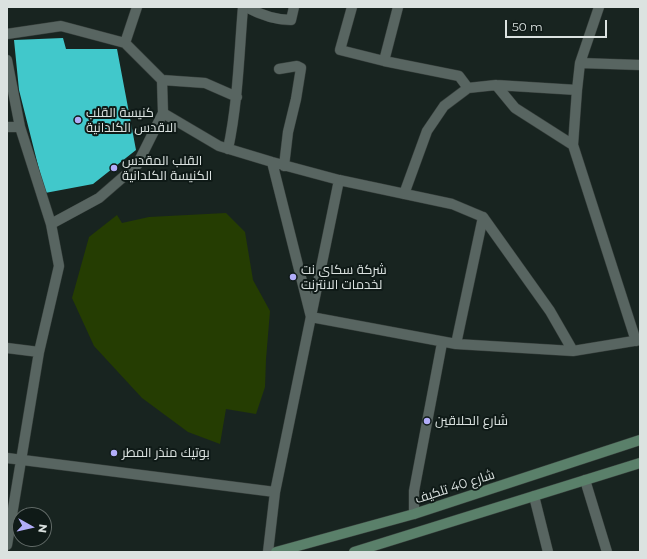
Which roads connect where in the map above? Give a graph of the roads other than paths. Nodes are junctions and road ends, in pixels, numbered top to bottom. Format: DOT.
graph roads {
  1 [pos="137,7"];
  2 [pos="243,7"];
  3 [pos="246,7"];
  4 [pos="294,7"];
  5 [pos="352,7"];
  6 [pos="398,7"];
  7 [pos="599,7"];
  8 [pos="7,34"];
  9 [pos="125,43"];
  10 [pos="7,60"];
  11 [pos="384,61"];
  12 [pos="580,63"];
  13 [pos="640,65"];
  14 [pos="279,69"];
  15 [pos="162,80"];
  16 [pos="496,85"];
  17 [pos="468,88"];
  18 [pos="577,90"];
  19 [pos="237,97"];
  20 [pos="163,113"];
  21 [pos="7,127"];
  22 [pos="20,127"];
  23 [pos="573,145"];
  24 [pos="228,149"];
  25 [pos="272,162"];
  26 [pos="284,166"];
  27 [pos="339,180"];
  28 [pos="404,194"];
  29 [pos="483,217"];
  30 [pos="50,224"];
  31 [pos="311,317"];
  32 [pos="638,341"];
  33 [pos="442,343"];
  34 [pos="456,344"];
  35 [pos="7,348"];
  36 [pos="573,351"];
  37 [pos="38,352"];
  38 [pos="640,440"];
  39 [pos="7,458"];
  40 [pos="21,459"];
  41 [pos="640,463"];
  42 [pos="585,480"];
  43 [pos="275,492"];
  44 [pos="534,496"];
  45 [pos="414,514"];
  46 [pos="7,546"];
  47 [pos="268,552"];
  48 [pos="276,552"];
  49 [pos="354,552"];
  50 [pos="548,552"];
  51 [pos="607,552"];
  1 -- 9 [label="street"];
  2 -- 19 [label="street"];
  3 -- 4 [label="street"];
  5 -- 11 [label="street"];
  6 -- 11 [label="street"];
  7 -- 12 [label="street"];
  8 -- 9 [label="street"];
  9 -- 15 [label="street"];
  10 -- 22 [label="street"];
  11 -- 17 [label="street"];
  12 -- 13 [label="street"];
  12 -- 18 [label="street"];
  14 -- 26 [label="street"];
  15 -- 19 [label="street"];
  15 -- 20 [label="street"];
  16 -- 17 [label="street"];
  16 -- 18 [label="street"];
  16 -- 23 [label="street"];
  17 -- 28 [label="street"];
  18 -- 23 [label="street"];
  19 -- 24 [label="street"];
  20 -- 24 [label="street"];
  20 -- 30 [label="street"];
  21 -- 22 [label="street"];
  22 -- 30 [label="street"];
  23 -- 32 [label="street"];
  24 -- 25 [label="street"];
  25 -- 26 [label="street"];
  25 -- 31 [label="street"];
  26 -- 27 [label="street"];
  27 -- 28 [label="street"];
  27 -- 31 [label="street"];
  28 -- 29 [label="street"];
  29 -- 34 [label="street"];
  29 -- 36 [label="street"];
  30 -- 37 [label="street"];
  31 -- 33 [label="street"];
  31 -- 43 [label="street"];
  32 -- 36 [label="street"];
  33 -- 34 [label="street"];
  33 -- 45 [label="street"];
  34 -- 36 [label="street"];
  35 -- 37 [label="street"];
  37 -- 40 [label="street"];
  38 -- 45 [label="main road, شارع 40 تلكيف"];
  39 -- 40 [label="street"];
  40 -- 43 [label="street"];
  40 -- 46 [label="street"];
  41 -- 42 [label="main road"];
  42 -- 44 [label="main road"];
  42 -- 51 [label="street"];
  43 -- 47 [label="street"];
  44 -- 49 [label="main road"];
  44 -- 50 [label="street"];
  45 -- 48 [label="main road, شارع 40 تلكيف"];
}
